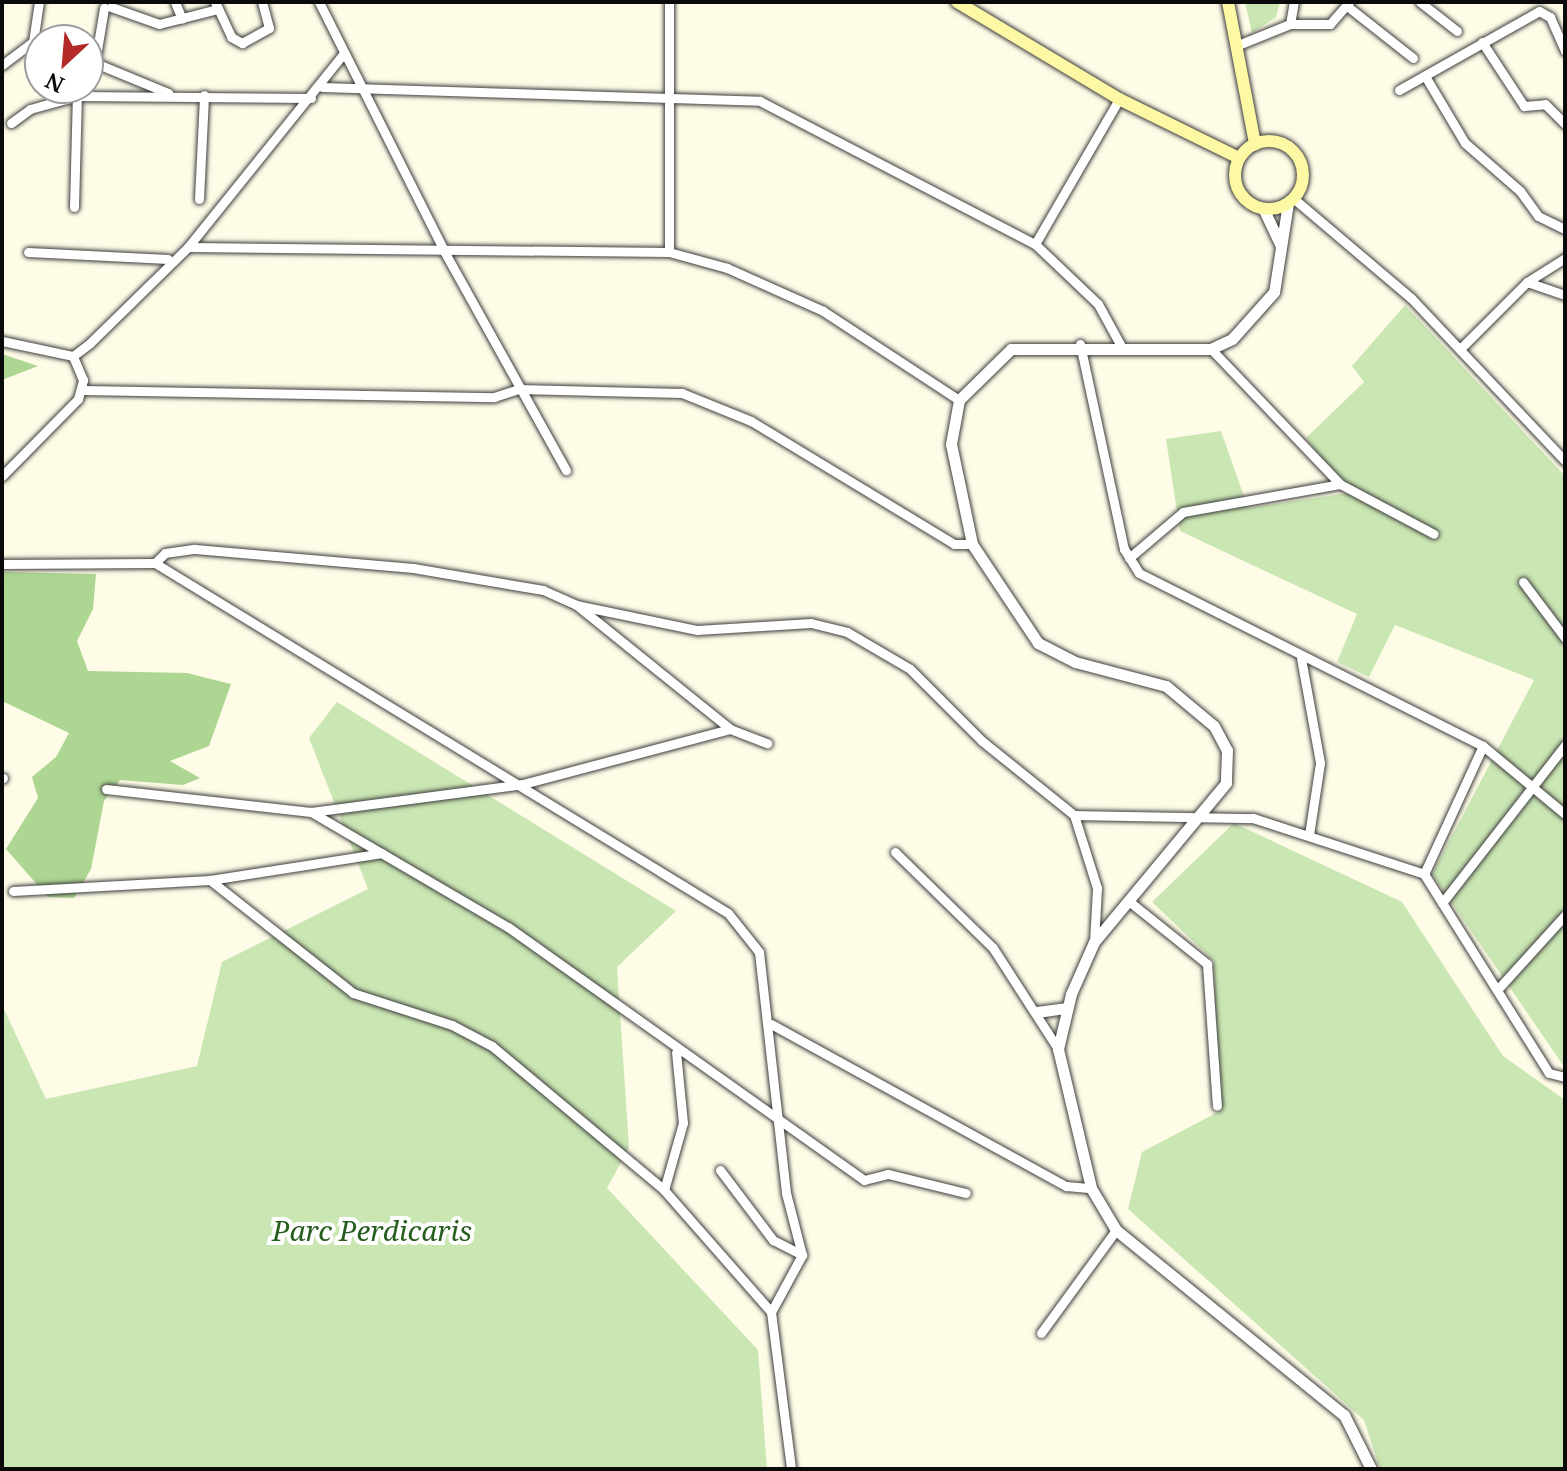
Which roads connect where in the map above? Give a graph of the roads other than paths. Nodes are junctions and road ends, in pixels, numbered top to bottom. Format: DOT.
graph roads {
  1 [pos="39,2"];
  2 [pos="175,2"];
  3 [pos="262,2"];
  4 [pos="319,2"];
  5 [pos="669,2"];
  6 [pos="957,2"];
  7 [pos="1228,2"];
  8 [pos="1294,2"];
  9 [pos="1420,2"];
  10 [pos="1348,4"];
  11 [pos="107,5"];
  12 [pos="217,6"];
  13 [pos="182,19"];
  14 [pos="37,24"];
  15 [pos="1290,24"];
  16 [pos="1457,31"];
  17 [pos="1482,42"];
  18 [pos="1238,45"];
  19 [pos="24,51"];
  20 [pos="1565,51"];
  21 [pos="343,54"];
  22 [pos="1413,58"];
  23 [pos="2,65"];
  24 [pos="104,66"];
  25 [pos="1425,76"];
  26 [pos="322,87"];
  27 [pos="1399,90"];
  28 [pos="362,91"];
  29 [pos="168,93"];
  30 [pos="669,94"];
  31 [pos="104,95"];
  32 [pos="204,95"];
  33 [pos="311,98"];
  34 [pos="1119,99"];
  35 [pos="48,104"];
  36 [pos="77,104"];
  37 [pos="1251,107"];
  38 [pos="11,123"];
  39 [pos="1565,124"];
  40 [pos="1271,141"];
  41 [pos="1255,144"];
  42 [pos="1237,164"];
  43 [pos="199,199"];
  44 [pos="1290,200"];
  45 [pos="74,207"];
  46 [pos="1263,208"];
  47 [pos="1565,229"];
  48 [pos="1035,244"];
  49 [pos="1281,246"];
  50 [pos="188,247"];
  51 [pos="444,251"];
  52 [pos="28,252"];
  53 [pos="669,252"];
  54 [pos="1565,258"];
  55 [pos="168,259"];
  56 [pos="1527,282"];
  57 [pos="1565,295"];
  58 [pos="2,341"];
  59 [pos="1080,344"];
  60 [pos="1121,346"];
  61 [pos="1211,349"];
  62 [pos="1460,349"];
  63 [pos="73,356"];
  64 [pos="518,389"];
  65 [pos="83,390"];
  66 [pos="959,400"];
  67 [pos="1565,461"];
  68 [pos="566,470"];
  69 [pos="2,476"];
  70 [pos="1340,484"];
  71 [pos="1434,534"];
  72 [pos="972,544"];
  73 [pos="1129,558"];
  74 [pos="155,563"];
  75 [pos="2,564"];
  76 [pos="1523,582"];
  77 [pos="576,605"];
  78 [pos="1565,638"];
  79 [pos="1301,658"];
  80 [pos="730,729"];
  81 [pos="767,743"];
  82 [pos="1565,745"];
  83 [pos="1483,746"];
  84 [pos="523,784"];
  85 [pos="106,789"];
  86 [pos="1537,789"];
  87 [pos="311,812"];
  88 [pos="1202,814"];
  89 [pos="1565,814"];
  90 [pos="1074,815"];
  91 [pos="1309,835"];
  92 [pos="895,852"];
  93 [pos="382,853"];
  94 [pos="1424,874"];
  95 [pos="210,880"];
  96 [pos="13,891"];
  97 [pos="1130,902"];
  98 [pos="1442,903"];
  99 [pos="1565,915"];
  100 [pos="1094,942"];
  101 [pos="1497,990"];
  102 [pos="1067,1008"];
  103 [pos="1037,1012"];
  104 [pos="771,1024"];
  105 [pos="1058,1049"];
  106 [pos="676,1052"];
  107 [pos="1565,1077"];
  108 [pos="1217,1106"];
  109 [pos="781,1123"];
  110 [pos="720,1170"];
  111 [pos="1091,1188"];
  112 [pos="664,1190"];
  113 [pos="966,1193"];
  114 [pos="1116,1230"];
  115 [pos="802,1255"];
  116 [pos="771,1312"];
  117 [pos="1041,1333"];
  118 [pos="791,1469"];
  119 [pos="1371,1469"];
  1 -- 14 [label="street"];
  2 -- 13 [label="street"];
  3 -- 12 [label="street"];
  4 -- 21 [label="street"];
  5 -- 30 [label="street"];
  6 -- 34 [label="main road"];
  7 -- 18 [label="main road"];
  8 -- 15 [label="street"];
  9 -- 16 [label="street"];
  10 -- 15 [label="street"];
  10 -- 22 [label="street"];
  11 -- 13 [label="street"];
  12 -- 13 [label="street"];
  15 -- 18 [label="street"];
  17 -- 20 [label="street"];
  17 -- 25 [label="street"];
  17 -- 39 [label="street"];
  18 -- 37 [label="main road"];
  19 -- 23 [label="street"];
  21 -- 26 [label="street"];
  21 -- 28 [label="street"];
  24 -- 29 [label="street"];
  25 -- 27 [label="street"];
  25 -- 47 [label="street"];
  26 -- 28 [label="street"];
  26 -- 33 [label="street"];
  28 -- 30 [label="street"];
  28 -- 51 [label="street"];
  29 -- 31 [label="street"];
  29 -- 32 [label="street"];
  30 -- 48 [label="street"];
  30 -- 53 [label="street"];
  32 -- 33 [label="street"];
  32 -- 43 [label="street"];
  33 -- 50 [label="street"];
  34 -- 42 [label="main road"];
  34 -- 48 [label="street"];
  35 -- 38 [label="street"];
  36 -- 45 [label="street"];
  37 -- 40 [label="main road"];
  37 -- 41 [label="main road"];
  40 -- 41 [label="main road"];
  40 -- 44 [label="main road"];
  41 -- 42 [label="main road"];
  42 -- 46 [label="main road"];
  44 -- 46 [label="main road"];
  44 -- 49 [label="street"];
  44 -- 62 [label="street"];
  46 -- 49 [label="street"];
  48 -- 60 [label="street"];
  49 -- 61 [label="street"];
  50 -- 51 [label="street"];
  50 -- 55 [label="street"];
  51 -- 53 [label="street"];
  51 -- 64 [label="street"];
  52 -- 55 [label="street"];
  53 -- 66 [label="street"];
  54 -- 56 [label="street"];
  55 -- 63 [label="street"];
  56 -- 57 [label="street"];
  56 -- 62 [label="street"];
  58 -- 63 [label="street"];
  59 -- 60 [label="street"];
  59 -- 66 [label="street"];
  59 -- 73 [label="street"];
  60 -- 61 [label="street"];
  61 -- 70 [label="street"];
  62 -- 67 [label="street"];
  63 -- 65 [label="street"];
  64 -- 65 [label="street"];
  64 -- 68 [label="street"];
  64 -- 72 [label="street"];
  65 -- 69 [label="street"];
  66 -- 72 [label="street"];
  70 -- 71 [label="street"];
  70 -- 73 [label="street"];
  72 -- 88 [label="street"];
  73 -- 79 [label="street"];
  74 -- 75 [label="street"];
  74 -- 77 [label="street"];
  74 -- 84 [label="street"];
  76 -- 78 [label="street"];
  77 -- 80 [label="street"];
  77 -- 90 [label="street"];
  79 -- 83 [label="street"];
  79 -- 91 [label="street"];
  80 -- 81 [label="street"];
  80 -- 84 [label="street"];
  82 -- 86 [label="street"];
  83 -- 86 [label="street"];
  83 -- 94 [label="street"];
  84 -- 87 [label="street"];
  84 -- 104 [label="street"];
  85 -- 87 [label="street"];
  86 -- 89 [label="street"];
  86 -- 98 [label="street"];
  87 -- 93 [label="street"];
  88 -- 90 [label="street"];
  88 -- 91 [label="street"];
  88 -- 97 [label="street"];
  90 -- 100 [label="street"];
  91 -- 94 [label="street"];
  92 -- 103 [label="street"];
  93 -- 95 [label="street"];
  93 -- 106 [label="street"];
  94 -- 98 [label="street"];
  95 -- 96 [label="street"];
  95 -- 112 [label="street"];
  97 -- 100 [label="street"];
  97 -- 108 [label="street"];
  98 -- 101 [label="street"];
  99 -- 101 [label="street"];
  100 -- 102 [label="street"];
  101 -- 107 [label="street"];
  102 -- 103 [label="street"];
  102 -- 105 [label="street"];
  103 -- 105 [label="street"];
  104 -- 109 [label="street"];
  104 -- 111 [label="street"];
  105 -- 111 [label="street"];
  106 -- 109 [label="street"];
  106 -- 112 [label="street"];
  109 -- 113 [label="street"];
  109 -- 115 [label="street"];
  110 -- 115 [label="street"];
  111 -- 114 [label="street"];
  112 -- 116 [label="street"];
  114 -- 117 [label="street"];
  114 -- 119 [label="street"];
  115 -- 116 [label="street"];
  116 -- 118 [label="street"];
}
